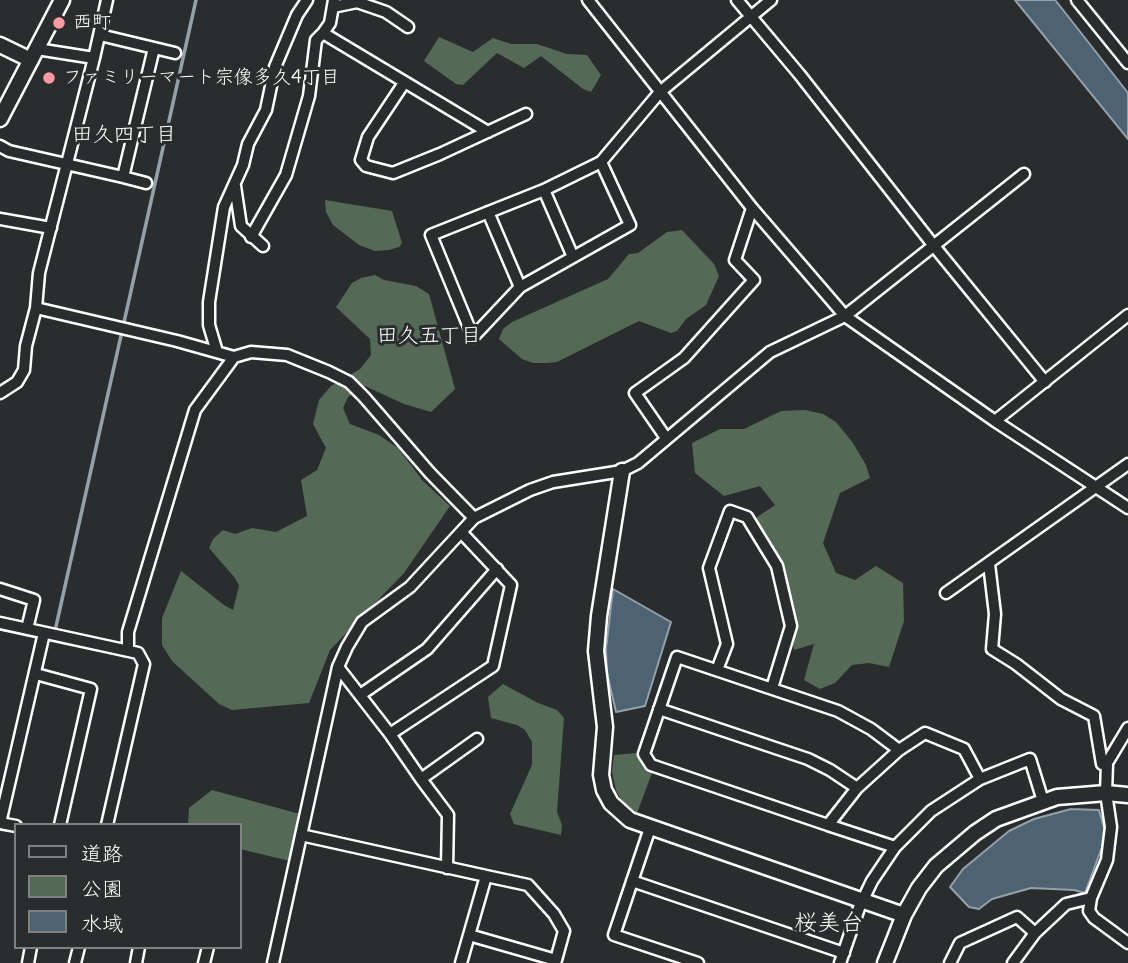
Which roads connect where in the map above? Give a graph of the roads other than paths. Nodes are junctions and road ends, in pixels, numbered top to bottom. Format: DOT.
graph roads {
  1 [pos="62,0"];
  2 [pos="107,0"];
  3 [pos="307,0"];
  4 [pos="588,0"];
  5 [pos="737,0"];
  6 [pos="771,0"];
  7 [pos="1077,0"];
  8 [pos="333,3"];
  9 [pos="750,17"];
  10 [pos="408,27"];
  11 [pos="323,33"];
  12 [pos="100,35"];
  13 [pos="0,45"];
  14 [pos="154,48"];
  15 [pos="175,53"];
  16 [pos="34,55"];
  17 [pos="94,58"];
  18 [pos="1128,63"];
  19 [pos="404,83"];
  20 [pos="660,92"];
  21 [pos="526,114"];
  22 [pos="0,119"];
  23 [pos="488,132"];
  24 [pos="0,146"];
  25 [pos="601,162"];
  26 [pos="67,164"];
  27 [pos="1024,174"];
  28 [pos="123,177"];
  29 [pos="234,182"];
  30 [pos="146,183"];
  31 [pos="544,190"];
  32 [pos="752,208"];
  33 [pos="488,212"];
  34 [pos="0,219"];
  35 [pos="51,228"];
  36 [pos="251,237"];
  37 [pos="263,246"];
  38 [pos="934,246"];
  39 [pos="573,257"];
  40 [pos="520,287"];
  41 [pos="36,308"];
  42 [pos="1128,315"];
  43 [pos="845,316"];
  44 [pos="217,352"];
  45 [pos="234,357"];
  46 [pos="1045,382"];
  47 [pos="0,393"];
  48 [pos="995,421"];
  49 [pos="666,438"];
  50 [pos="1128,464"];
  51 [pos="622,471"];
  52 [pos="1094,488"];
  53 [pos="1128,508"];
  54 [pos="474,518"];
  55 [pos="461,532"];
  56 [pos="989,564"];
  57 [pos="497,569"];
  58 [pos="0,589"];
  59 [pos="946,593"];
  60 [pos="0,623"];
  61 [pos="27,629"];
  62 [pos="44,633"];
  63 [pos="128,650"];
  64 [pos="338,667"];
  65 [pos="717,670"];
  66 [pos="36,674"];
  67 [pos="772,688"];
  68 [pos="360,695"];
  69 [pos="659,709"];
  70 [pos="1128,729"];
  71 [pos="390,734"];
  72 [pos="477,739"];
  73 [pos="900,750"];
  74 [pos="1107,763"];
  75 [pos="421,779"];
  76 [pos="980,779"];
  77 [pos="857,788"];
  78 [pos="1106,793"];
  79 [pos="1128,795"];
  80 [pos="1043,801"];
  81 [pos="0,823"];
  82 [pos="60,823"];
  83 [pos="107,823"];
  84 [pos="828,825"];
  85 [pos="650,828"];
  86 [pos="301,835"];
  87 [pos="895,847"];
  88 [pos="447,867"];
  89 [pos="486,876"];
  90 [pos="632,881"];
  91 [pos="1090,898"];
  92 [pos="863,900"];
  93 [pos="904,915"];
  94 [pos="1035,933"];
  95 [pos="469,935"];
  96 [pos="1128,943"];
  97 [pos="842,958"];
  98 [pos="273,963"];
  99 [pos="461,963"];
  100 [pos="698,963"];
  101 [pos="885,963"];
  102 [pos="950,963"];
  103 [pos="1013,963"];
  1 -- 16 [label="street"];
  2 -- 12 [label="street"];
  3 -- 29 [label="street"];
  4 -- 20 [label="street"];
  5 -- 9 [label="street"];
  6 -- 9 [label="street"];
  7 -- 18 [label="street"];
  8 -- 10 [label="street"];
  8 -- 11 [label="street"];
  9 -- 20 [label="street"];
  9 -- 38 [label="street"];
  11 -- 19 [label="street"];
  11 -- 36 [label="street"];
  12 -- 14 [label="street"];
  12 -- 17 [label="street"];
  13 -- 16 [label="street"];
  14 -- 15 [label="street"];
  14 -- 28 [label="street"];
  16 -- 17 [label="street"];
  16 -- 22 [label="street"];
  17 -- 26 [label="street"];
  19 -- 23 [label="street"];
  19 -- 23 [label="street"];
  20 -- 25 [label="street"];
  20 -- 32 [label="street"];
  21 -- 23 [label="street"];
  24 -- 26 [label="street"];
  25 -- 31 [label="street"];
  25 -- 39 [label="street"];
  26 -- 28 [label="street"];
  26 -- 35 [label="street"];
  27 -- 38 [label="street"];
  28 -- 30 [label="street"];
  29 -- 36 [label="street"];
  29 -- 44 [label="street"];
  31 -- 33 [label="street"];
  31 -- 39 [label="street"];
  32 -- 43 [label="street"];
  32 -- 49 [label="street"];
  33 -- 40 [label="street"];
  33 -- 40 [label="street"];
  34 -- 35 [label="street"];
  35 -- 41 [label="street"];
  36 -- 37 [label="street"];
  38 -- 43 [label="street"];
  38 -- 46 [label="street"];
  39 -- 40 [label="street"];
  41 -- 44 [label="street"];
  41 -- 47 [label="street"];
  42 -- 46 [label="street"];
  43 -- 48 [label="street"];
  43 -- 49 [label="street"];
  44 -- 45 [label="street"];
  45 -- 54 [label="street"];
  45 -- 63 [label="street"];
  46 -- 48 [label="street"];
  48 -- 52 [label="street"];
  49 -- 51 [label="street"];
  50 -- 52 [label="street"];
  51 -- 54 [label="street"];
  51 -- 85 [label="street"];
  52 -- 53 [label="street"];
  52 -- 56 [label="street"];
  54 -- 55 [label="street"];
  55 -- 57 [label="street"];
  55 -- 64 [label="street"];
  56 -- 59 [label="street"];
  56 -- 74 [label="street"];
  57 -- 68 [label="street"];
  57 -- 71 [label="street"];
  58 -- 61 [label="street"];
  60 -- 61 [label="street"];
  61 -- 62 [label="street"];
  62 -- 63 [label="street"];
  62 -- 66 [label="street"];
  63 -- 83 [label="street"];
  64 -- 68 [label="street"];
  64 -- 86 [label="street"];
  65 -- 67 [label="street"];
  65 -- 67 [label="street"];
  65 -- 69 [label="street"];
  66 -- 81 [label="street"];
  66 -- 82 [label="street"];
  67 -- 73 [label="street"];
  68 -- 71 [label="street"];
  69 -- 77 [label="street"];
  69 -- 84 [label="street"];
  70 -- 74 [label="street"];
  71 -- 75 [label="street"];
  72 -- 75 [label="street"];
  73 -- 76 [label="street"];
  73 -- 77 [label="street"];
  74 -- 78 [label="street"];
  75 -- 88 [label="street"];
  76 -- 80 [label="street"];
  76 -- 87 [label="street"];
  77 -- 84 [label="street"];
  78 -- 79 [label="street"];
  78 -- 80 [label="street"];
  78 -- 91 [label="street"];
  80 -- 93 [label="street"];
  84 -- 87 [label="street"];
  85 -- 90 [label="street"];
  85 -- 92 [label="street"];
  86 -- 88 [label="street"];
  86 -- 98 [label="street"];
  87 -- 92 [label="street"];
  88 -- 89 [label="street"];
  89 -- 95 [label="street"];
  89 -- 95 [label="street"];
  90 -- 97 [label="street"];
  90 -- 100 [label="street"];
  91 -- 94 [label="street"];
  91 -- 96 [label="street"];
  92 -- 93 [label="street"];
  92 -- 97 [label="street"];
  93 -- 101 [label="street"];
  94 -- 102 [label="street"];
  94 -- 103 [label="street"];
  95 -- 99 [label="street"];
}
